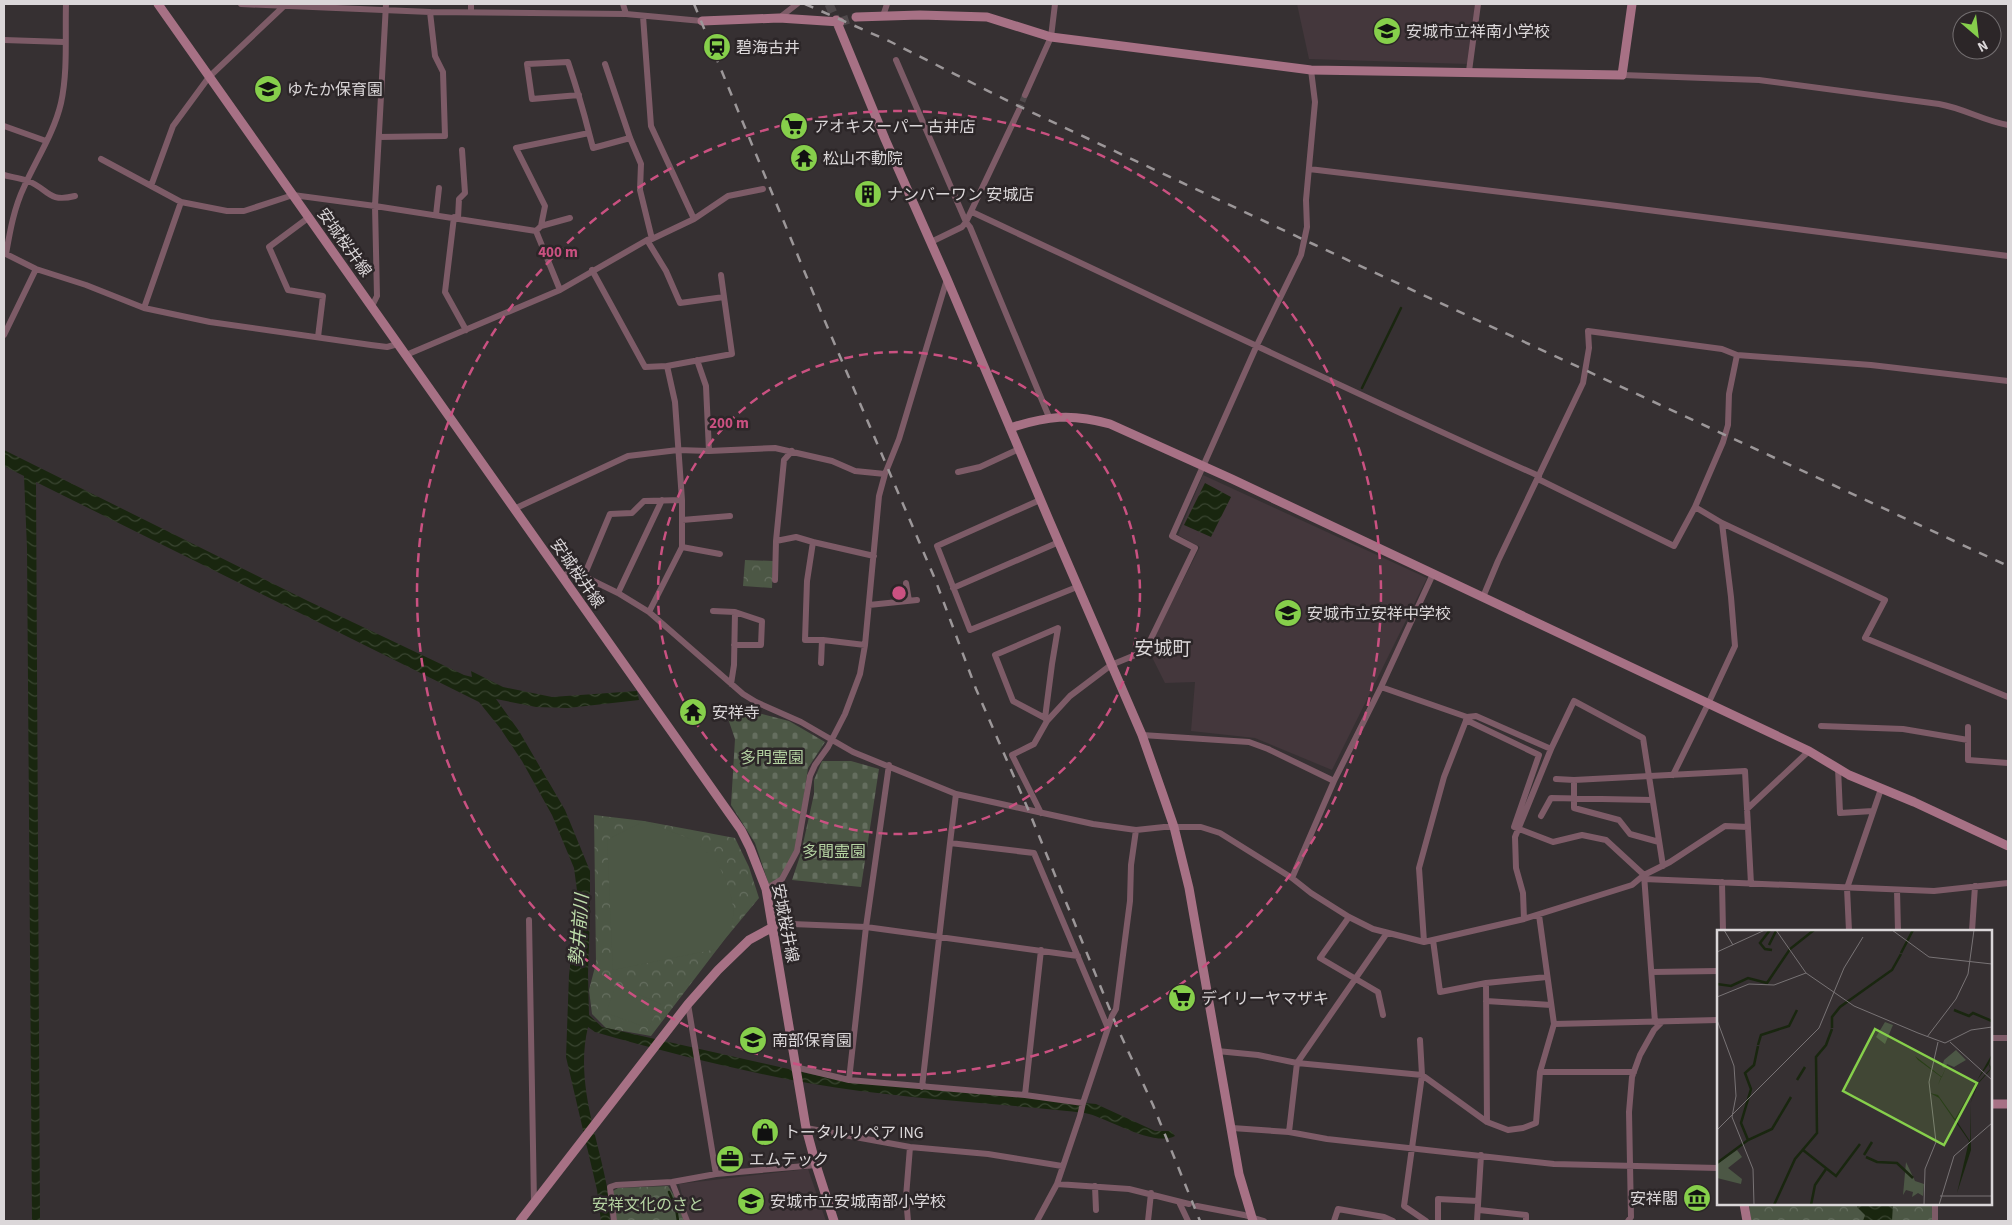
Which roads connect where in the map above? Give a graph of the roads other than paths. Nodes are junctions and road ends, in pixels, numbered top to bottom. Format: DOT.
graph roads {
  1 [pos="66,4"];
  2 [pos="158,4"];
  3 [pos="241,4"];
  4 [pos="471,4"];
  5 [pos="623,4"];
  6 [pos="797,4"];
  7 [pos="887,4"];
  8 [pos="1055,4"];
  9 [pos="1478,4"];
  10 [pos="1632,4"];
  11 [pos="284,6"];
  12 [pos="385,7"];
  13 [pos="430,12"];
  14 [pos="471,12"];
  15 [pos="626,14"];
  16 [pos="643,16"];
  17 [pos="883,16"];
  18 [pos="856,17"];
  19 [pos="779,18"];
  20 [pos="702,21"];
  21 [pos="1051,37"];
  22 [pos="4,40"];
  23 [pos="64,42"];
  24 [pos="896,60"];
  25 [pos="605,64"];
  26 [pos="1311,70"];
  27 [pos="1469,71"];
  28 [pos="1622,75"];
  29 [pos="209,77"];
  30 [pos="579,95"];
  31 [pos="1025,95"];
  32 [pos="1019,110"];
  33 [pos="2008,125"];
  34 [pos="4,126"];
  35 [pos="589,133"];
  36 [pos="379,137"];
  37 [pos="630,138"];
  38 [pos="46,141"];
  39 [pos="462,150"];
  40 [pos="101,159"];
  41 [pos="1309,170"];
  42 [pos="4,175"];
  43 [pos="28,181"];
  44 [pos="151,186"];
  45 [pos="439,188"];
  46 [pos="763,189"];
  47 [pos="293,195"];
  48 [pos="75,196"];
  49 [pos="181,202"];
  50 [pos="375,206"];
  51 [pos="972,212"];
  52 [pos="436,215"];
  53 [pos="308,218"];
  54 [pos="456,218"];
  55 [pos="570,218"];
  56 [pos="694,219"];
  57 [pos="966,222"];
  58 [pos="538,229"];
  59 [pos="650,240"];
  60 [pos="931,242"];
  61 [pos="2008,256"];
  62 [pos="36,269"];
  63 [pos="592,270"];
  64 [pos="721,276"];
  65 [pos="947,279"];
  66 [pos="560,290"];
  67 [pos="724,297"];
  68 [pos="372,306"];
  69 [pos="144,308"];
  70 [pos="466,330"];
  71 [pos="4,335"];
  72 [pos="318,337"];
  73 [pos="398,344"];
  74 [pos="1257,345"];
  75 [pos="1738,355"];
  76 [pos="406,356"];
  77 [pos="697,360"];
  78 [pos="667,366"];
  79 [pos="2008,381"];
  80 [pos="1049,417"];
  81 [pos="1010,428"];
  82 [pos="678,450"];
  83 [pos="1019,450"];
  84 [pos="709,451"];
  85 [pos="792,451"];
  86 [pos="1202,467"];
  87 [pos="958,472"];
  88 [pos="885,474"];
  89 [pos="1538,478"];
  90 [pos="662,500"];
  91 [pos="682,500"];
  92 [pos="1040,500"];
  93 [pos="1695,507"];
  94 [pos="514,509"];
  95 [pos="730,516"];
  96 [pos="682,520"];
  97 [pos="1722,523"];
  98 [pos="776,542"];
  99 [pos="813,542"];
  100 [pos="1059,542"];
  101 [pos="682,547"];
  102 [pos="720,554"];
  103 [pos="874,556"];
  104 [pos="1433,574"];
  105 [pos="584,576"];
  106 [pos="563,577"];
  107 [pos="775,580"];
  108 [pos="906,583"];
  109 [pos="1077,586"];
  110 [pos="953,588"];
  111 [pos="618,593"];
  112 [pos="1483,597"];
  113 [pos="917,600"];
  114 [pos="909,601"];
  115 [pos="869,605"];
  116 [pos="713,611"];
  117 [pos="649,612"];
  118 [pos="735,612"];
  119 [pos="822,640"];
  120 [pos="734,644"];
  121 [pos="865,645"];
  122 [pos="820,663"];
  123 [pos="1111,665"];
  124 [pos="730,684"];
  125 [pos="1381,687"];
  126 [pos="2008,697"];
  127 [pos="1708,704"];
  128 [pos="1046,719"];
  129 [pos="1467,719"];
  130 [pos="1822,726"];
  131 [pos="1968,727"];
  132 [pos="1142,736"];
  133 [pos="831,740"];
  134 [pos="1968,740"];
  135 [pos="1551,749"];
  136 [pos="1809,752"];
  137 [pos="2008,763"];
  138 [pos="889,765"];
  139 [pos="1838,768"];
  140 [pos="1673,775"];
  141 [pos="1648,776"];
  142 [pos="1531,777"];
  143 [pos="1539,780"];
  144 [pos="1556,780"];
  145 [pos="1574,780"];
  146 [pos="1334,781"];
  147 [pos="1881,789"];
  148 [pos="956,794"];
  149 [pos="1574,799"];
  150 [pos="1652,800"];
  151 [pos="1747,809"];
  152 [pos="1873,811"];
  153 [pos="1041,813"];
  154 [pos="1541,816"];
  155 [pos="1174,827"];
  156 [pos="1748,827"];
  157 [pos="1518,829"];
  158 [pos="1136,830"];
  159 [pos="1659,842"];
  160 [pos="950,844"];
  161 [pos="2008,846"];
  162 [pos="1663,866"];
  163 [pos="1644,877"];
  164 [pos="1292,878"];
  165 [pos="1722,882"];
  166 [pos="2008,883"];
  167 [pos="1751,884"];
  168 [pos="1975,886"];
  169 [pos="1847,888"];
  170 [pos="766,889"];
  171 [pos="1896,890"];
  172 [pos="1539,915"];
  173 [pos="1349,917"];
  174 [pos="529,920"];
  175 [pos="1524,920"];
  176 [pos="773,927"];
  177 [pos="866,927"];
  178 [pos="1723,930"];
  179 [pos="1849,930"];
  180 [pos="1898,930"];
  181 [pos="1972,930"];
  182 [pos="1387,933"];
  183 [pos="938,937"];
  184 [pos="1433,940"];
  185 [pos="1424,942"];
  186 [pos="1041,950"];
  187 [pos="1078,956"];
  188 [pos="1717,971"];
  189 [pos="1652,972"];
  190 [pos="1547,977"];
  191 [pos="1356,979"];
  192 [pos="1486,983"];
  193 [pos="1486,1001"];
  194 [pos="688,1004"];
  195 [pos="1551,1005"];
  196 [pos="1383,1015"];
  197 [pos="1717,1020"];
  198 [pos="1658,1022"];
  199 [pos="1554,1024"];
  200 [pos="1108,1028"];
  201 [pos="1992,1038"];
  202 [pos="2008,1038"];
  203 [pos="1420,1040"];
  204 [pos="1217,1051"];
  205 [pos="1298,1063"];
  206 [pos="794,1068"];
  207 [pos="1540,1072"];
  208 [pos="1634,1072"];
  209 [pos="1422,1075"];
  210 [pos="849,1080"];
  211 [pos="922,1087"];
  212 [pos="1025,1095"];
  213 [pos="1082,1103"];
  214 [pos="1992,1104"];
  215 [pos="2008,1104"];
  216 [pos="1486,1122"];
  217 [pos="806,1128"];
  218 [pos="1232,1128"];
  219 [pos="1289,1132"];
  220 [pos="910,1147"];
  221 [pos="1410,1148"];
  222 [pos="1481,1156"];
  223 [pos="816,1165"];
  224 [pos="1062,1166"];
  225 [pos="1631,1166"];
  226 [pos="1717,1168"];
  227 [pos="716,1174"];
  228 [pos="672,1182"];
  229 [pos="1057,1184"];
  230 [pos="1095,1186"];
  231 [pos="1150,1193"];
  232 [pos="1478,1201"];
  233 [pos="1179,1202"];
  234 [pos="534,1203"];
  235 [pos="1189,1204"];
  236 [pos="1744,1205"];
  237 [pos="1935,1205"];
  238 [pos="1197,1206"];
  239 [pos="1096,1210"];
  240 [pos="1479,1210"];
  241 [pos="1253,1220"];
  242 [pos="520,1221"];
  243 [pos="614,1221"];
  244 [pos="687,1221"];
  245 [pos="834,1221"];
  246 [pos="908,1221"];
  247 [pos="1037,1221"];
  248 [pos="1148,1221"];
  249 [pos="1188,1221"];
  250 [pos="1264,1221"];
  251 [pos="1334,1221"];
  252 [pos="1393,1221"];
  253 [pos="1426,1221"];
  254 [pos="1438,1221"];
  255 [pos="1478,1221"];
  256 [pos="1526,1221"];
  257 [pos="1628,1221"];
  258 [pos="1747,1221"];
  259 [pos="1935,1221"];
  1 -- 23 [label="street"];
  2 -- 29 [label="street, 安城桜井線"];
  3 -- 11 [label="street"];
  4 -- 14 [label="street"];
  5 -- 15 [label="street"];
  6 -- 19 [label="street"];
  7 -- 17 [label="street"];
  8 -- 21 [label="street"];
  9 -- 27 [label="street"];
  10 -- 28 [label="street"];
  11 -- 12 [label="street"];
  11 -- 29 [label="street"];
  12 -- 13 [label="street"];
  12 -- 36 [label="street"];
  13 -- 14 [label="street"];
  13 -- 36 [label="street"];
  14 -- 15 [label="street"];
  15 -- 16 [label="street"];
  16 -- 20 [label="street"];
  16 -- 56 [label="street"];
  17 -- 18 [label="street"];
  17 -- 21 [label="street"];
  19 -- 20 [label="street"];
  19 -- 60 [label="street"];
  21 -- 26 [label="street"];
  21 -- 31 [label="street"];
  22 -- 23 [label="street"];
  23 -- 38 [label="street"];
  24 -- 57 [label="street"];
  25 -- 37 [label="street"];
  26 -- 27 [label="street"];
  26 -- 41 [label="street"];
  27 -- 28 [label="street"];
  28 -- 33 [label="street"];
  29 -- 44 [label="street"];
  29 -- 47 [label="street, 安城桜井線"];
  30 -- 30 [label="street"];
  30 -- 35 [label="street"];
  32 -- 51 [label="street"];
  34 -- 38 [label="street"];
  35 -- 37 [label="street"];
  35 -- 58 [label="street"];
  36 -- 50 [label="street"];
  37 -- 59 [label="street"];
  38 -- 43 [label="street"];
  39 -- 54 [label="street"];
  40 -- 44 [label="street"];
  41 -- 61 [label="street"];
  41 -- 74 [label="street"];
  42 -- 43 [label="street"];
  43 -- 48 [label="street"];
  43 -- 62 [label="street"];
  44 -- 49 [label="street"];
  45 -- 52 [label="street"];
  46 -- 56 [label="street"];
  47 -- 49 [label="street"];
  47 -- 50 [label="street"];
  47 -- 53 [label="street, 安城桜井線"];
  49 -- 69 [label="street"];
  50 -- 52 [label="street"];
  50 -- 68 [label="street"];
  51 -- 57 [label="street"];
  51 -- 74 [label="street"];
  52 -- 54 [label="street"];
  53 -- 68 [label="street, 安城桜井線"];
  53 -- 72 [label="street"];
  54 -- 58 [label="street"];
  54 -- 70 [label="street"];
  55 -- 58 [label="street"];
  56 -- 59 [label="street"];
  57 -- 60 [label="street"];
  57 -- 80 [label="street"];
  58 -- 66 [label="street"];
  59 -- 63 [label="street"];
  59 -- 67 [label="street"];
  60 -- 65 [label="street"];
  62 -- 69 [label="street"];
  62 -- 71 [label="street"];
  63 -- 66 [label="street"];
  63 -- 78 [label="street"];
  64 -- 67 [label="street"];
  65 -- 81 [label="street"];
  65 -- 88 [label="street"];
  66 -- 70 [label="street"];
  67 -- 77 [label="street"];
  68 -- 73 [label="street, 安城桜井線"];
  69 -- 72 [label="street"];
  70 -- 76 [label="street"];
  72 -- 73 [label="street"];
  73 -- 76 [label="street, 安城桜井線"];
  74 -- 86 [label="street"];
  74 -- 89 [label="street"];
  75 -- 79 [label="street"];
  75 -- 89 [label="street"];
  75 -- 93 [label="street"];
  76 -- 94 [label="street, 安城桜井線"];
  77 -- 78 [label="street"];
  77 -- 84 [label="street"];
  78 -- 82 [label="street"];
  80 -- 81 [label="street"];
  80 -- 86 [label="street"];
  81 -- 83 [label="street"];
  82 -- 84 [label="street"];
  82 -- 91 [label="street"];
  82 -- 94 [label="street"];
  83 -- 87 [label="street"];
  83 -- 92 [label="street"];
  84 -- 85 [label="street"];
  85 -- 88 [label="street"];
  85 -- 98 [label="street"];
  86 -- 104 [label="street"];
  86 -- 123 [label="street"];
  88 -- 103 [label="street"];
  89 -- 93 [label="street"];
  89 -- 112 [label="street"];
  90 -- 91 [label="street"];
  90 -- 105 [label="street"];
  90 -- 111 [label="street"];
  91 -- 96 [label="street"];
  92 -- 100 [label="street"];
  92 -- 110 [label="street"];
  93 -- 97 [label="street"];
  94 -- 106 [label="street, 安城桜井線"];
  95 -- 96 [label="street"];
  96 -- 101 [label="street"];
  97 -- 126 [label="street"];
  97 -- 127 [label="street"];
  98 -- 99 [label="street"];
  98 -- 107 [label="street"];
  99 -- 103 [label="street"];
  99 -- 119 [label="street"];
  100 -- 109 [label="street"];
  100 -- 110 [label="street"];
  101 -- 102 [label="street"];
  101 -- 117 [label="street"];
  103 -- 115 [label="street"];
  104 -- 112 [label="street"];
  104 -- 125 [label="street"];
  105 -- 106 [label="street"];
  105 -- 111 [label="street"];
  106 -- 170 [label="street, 安城桜井線"];
  108 -- 114 [label="street"];
  109 -- 110 [label="street"];
  109 -- 123 [label="street"];
  111 -- 117 [label="street"];
  112 -- 127 [label="street"];
  113 -- 114 [label="street"];
  114 -- 115 [label="street"];
  115 -- 121 [label="street"];
  116 -- 118 [label="street"];
  117 -- 124 [label="street"];
  118 -- 120 [label="street"];
  118 -- 120 [label="street"];
  119 -- 121 [label="street"];
  119 -- 122 [label="street"];
  120 -- 124 [label="street"];
  121 -- 133 [label="street"];
  123 -- 128 [label="street"];
  123 -- 132 [label="street"];
  124 -- 133 [label="street"];
  125 -- 129 [label="street"];
  125 -- 146 [label="street"];
  127 -- 136 [label="street"];
  127 -- 140 [label="street"];
  128 -- 128 [label="street"];
  128 -- 153 [label="street"];
  129 -- 135 [label="street"];
  129 -- 142 [label="street"];
  129 -- 185 [label="street"];
  130 -- 134 [label="street"];
  131 -- 134 [label="street"];
  132 -- 146 [label="street"];
  132 -- 155 [label="street"];
  133 -- 138 [label="street"];
  133 -- 170 [label="street"];
  134 -- 137 [label="street"];
  135 -- 141 [label="street"];
  135 -- 143 [label="street"];
  136 -- 139 [label="street"];
  136 -- 151 [label="street"];
  138 -- 148 [label="street"];
  138 -- 177 [label="street"];
  139 -- 147 [label="street"];
  139 -- 152 [label="street"];
  140 -- 141 [label="street"];
  140 -- 151 [label="street"];
  141 -- 145 [label="street"];
  141 -- 150 [label="street"];
  142 -- 143 [label="street"];
  142 -- 157 [label="street"];
  143 -- 157 [label="street"];
  144 -- 145 [label="street"];
  145 -- 149 [label="street"];
  146 -- 164 [label="street"];
  147 -- 152 [label="street"];
  147 -- 161 [label="street"];
  148 -- 153 [label="street"];
  148 -- 160 [label="street"];
  149 -- 150 [label="street"];
  149 -- 154 [label="street"];
  149 -- 159 [label="street"];
  150 -- 159 [label="street"];
  151 -- 156 [label="street"];
  152 -- 169 [label="street"];
  153 -- 158 [label="street"];
  155 -- 158 [label="street"];
  155 -- 164 [label="street"];
  155 -- 204 [label="street"];
  156 -- 162 [label="street"];
  156 -- 167 [label="street"];
  157 -- 163 [label="street"];
  157 -- 175 [label="street"];
  158 -- 200 [label="street"];
  159 -- 162 [label="street"];
  160 -- 183 [label="street"];
  160 -- 187 [label="street"];
  162 -- 163 [label="street"];
  163 -- 165 [label="street"];
  163 -- 172 [label="street"];
  163 -- 189 [label="street"];
  164 -- 173 [label="street"];
  165 -- 167 [label="street"];
  165 -- 178 [label="street"];
  166 -- 168 [label="street"];
  167 -- 169 [label="street"];
  168 -- 171 [label="street"];
  168 -- 181 [label="street"];
  169 -- 171 [label="street"];
  169 -- 179 [label="street"];
  170 -- 176 [label="street, 安城桜井線"];
  171 -- 180 [label="street"];
  172 -- 175 [label="street"];
  172 -- 190 [label="street"];
  173 -- 182 [label="street"];
  173 -- 191 [label="street"];
  174 -- 234 [label="street"];
  175 -- 184 [label="street"];
  176 -- 177 [label="street"];
  176 -- 194 [label="street"];
  176 -- 206 [label="street, 安城桜井線"];
  177 -- 183 [label="street"];
  177 -- 210 [label="street"];
  182 -- 185 [label="street"];
  182 -- 191 [label="street"];
  183 -- 186 [label="street"];
  183 -- 211 [label="street"];
  184 -- 185 [label="street"];
  184 -- 192 [label="street"];
  186 -- 187 [label="street"];
  186 -- 212 [label="street"];
  187 -- 200 [label="street"];
  188 -- 189 [label="street"];
  189 -- 198 [label="street"];
  190 -- 192 [label="street"];
  190 -- 195 [label="street"];
  191 -- 196 [label="street"];
  191 -- 205 [label="street"];
  192 -- 193 [label="street"];
  193 -- 195 [label="street"];
  193 -- 216 [label="street"];
  194 -- 227 [label="street"];
  194 -- 234 [label="street"];
  195 -- 199 [label="street"];
  197 -- 198 [label="street"];
  198 -- 199 [label="street"];
  198 -- 208 [label="street"];
  199 -- 207 [label="street"];
  200 -- 213 [label="street"];
  201 -- 202 [label="street"];
  203 -- 209 [label="street"];
  204 -- 205 [label="street"];
  204 -- 218 [label="street"];
  205 -- 209 [label="street"];
  205 -- 219 [label="street"];
  206 -- 210 [label="street"];
  206 -- 217 [label="street, 安城桜井線"];
  207 -- 208 [label="street"];
  207 -- 216 [label="street"];
  208 -- 225 [label="street"];
  209 -- 216 [label="street"];
  209 -- 221 [label="street"];
  210 -- 211 [label="street"];
  211 -- 212 [label="street"];
  212 -- 213 [label="street"];
  213 -- 224 [label="street"];
  214 -- 215 [label="street"];
  217 -- 220 [label="street"];
  217 -- 223 [label="street, 安城桜井線"];
  218 -- 219 [label="street"];
  218 -- 241 [label="street"];
  219 -- 221 [label="street"];
  220 -- 224 [label="street"];
  220 -- 246 [label="street"];
  221 -- 222 [label="street"];
  221 -- 253 [label="street"];
  222 -- 225 [label="street"];
  222 -- 232 [label="street"];
  223 -- 227 [label="street"];
  223 -- 245 [label="street, 安城桜井線"];
  224 -- 229 [label="street"];
  225 -- 226 [label="street"];
  225 -- 257 [label="street"];
  227 -- 228 [label="street"];
  228 -- 243 [label="street"];
  228 -- 244 [label="street"];
  229 -- 230 [label="street"];
  229 -- 247 [label="street"];
  230 -- 231 [label="street"];
  230 -- 239 [label="street"];
  231 -- 233 [label="street"];
  231 -- 248 [label="street"];
  232 -- 240 [label="street"];
  232 -- 254 [label="street"];
  233 -- 235 [label="street"];
  233 -- 249 [label="street"];
  234 -- 242 [label="street"];
  236 -- 258 [label="street"];
  237 -- 259 [label="street"];
  238 -- 241 [label="street"];
  240 -- 255 [label="street"];
  240 -- 256 [label="street"];
  241 -- 250 [label="street"];
  251 -- 252 [label="street"];
}
